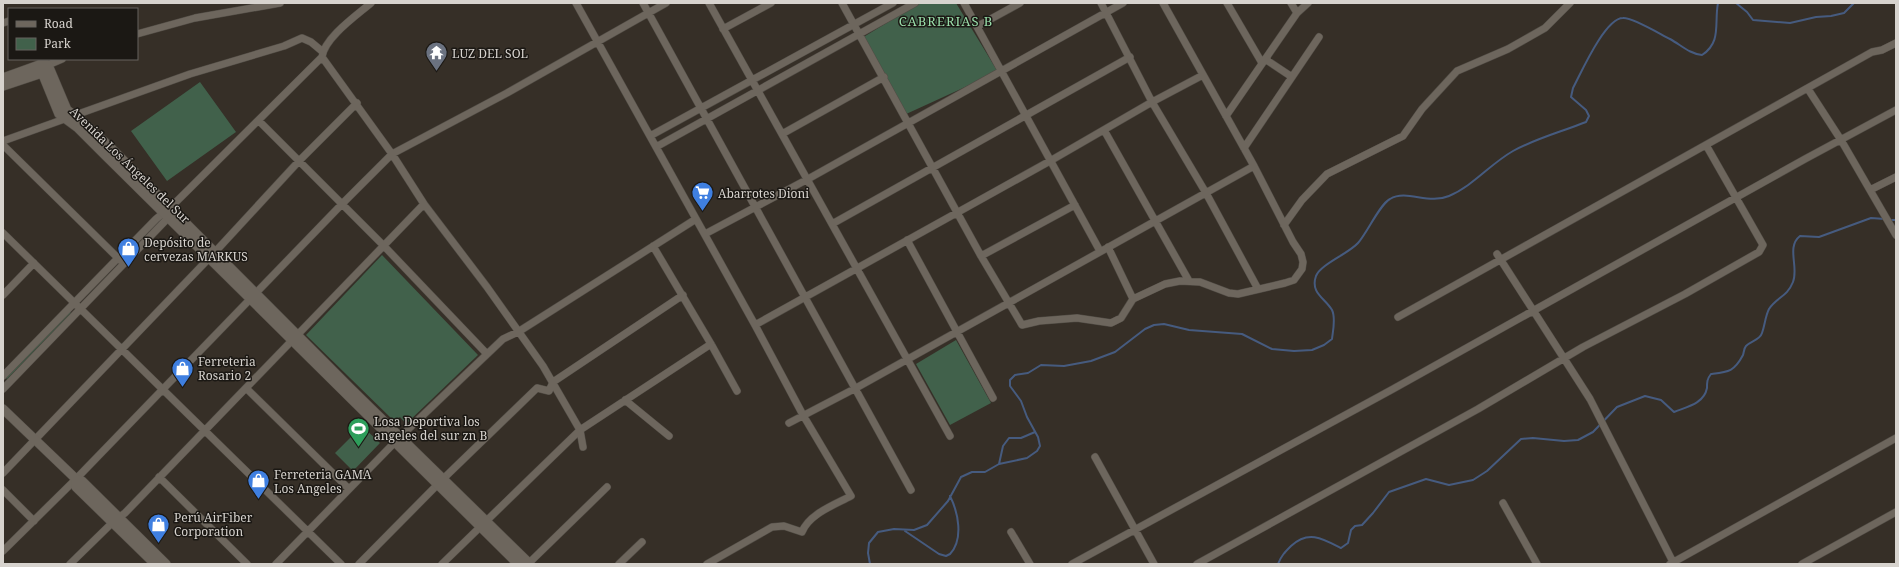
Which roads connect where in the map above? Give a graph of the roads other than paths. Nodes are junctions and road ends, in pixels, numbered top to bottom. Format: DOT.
graph roads {
  1 [pos="280,3"];
  2 [pos="370,3"];
  3 [pos="576,3"];
  4 [pos="643,3"];
  5 [pos="666,3"];
  6 [pos="709,3"];
  7 [pos="771,3"];
  8 [pos="842,3"];
  9 [pos="893,3"];
  10 [pos="915,3"];
  11 [pos="964,3"];
  12 [pos="1020,3"];
  13 [pos="1101,3"];
  14 [pos="1123,3"];
  15 [pos="1163,3"];
  16 [pos="1227,3"];
  17 [pos="1291,3"];
  18 [pos="1308,3"];
  19 [pos="1570,3"];
  20 [pos="649,13"];
  21 [pos="1106,13"];
  22 [pos="1297,13"];
  23 [pos="854,24"];
  24 [pos="978,26"];
  25 [pos="723,29"];
  26 [pos="859,33"];
  27 [pos="138,34"];
  28 [pos="1318,37"];
  29 [pos="597,41"];
  30 [pos="1896,43"];
  31 [pos="323,54"];
  32 [pos="1130,57"];
  33 [pos="59,60"];
  34 [pos="1263,61"];
  35 [pos="42,65"];
  36 [pos="1002,70"];
  37 [pos="1203,75"];
  38 [pos="884,77"];
  39 [pos="1292,77"];
  40 [pos="3,78"];
  41 [pos="751,81"];
  42 [pos="3,86"];
  43 [pos="1808,88"];
  44 [pos="757,91"];
  45 [pos="1152,102"];
  46 [pos="357,103"];
  47 [pos="701,109"];
  48 [pos="1896,110"];
  49 [pos="74,115"];
  50 [pos="1027,115"];
  51 [pos="1226,116"];
  52 [pos="64,119"];
  53 [pos="707,119"];
  54 [pos="259,121"];
  55 [pos="908,123"];
  56 [pos="1104,130"];
  57 [pos="782,134"];
  58 [pos="650,136"];
  59 [pos="1840,140"];
  60 [pos="3,141"];
  61 [pos="3,145"];
  62 [pos="1706,145"];
  63 [pos="656,147"];
  64 [pos="1244,148"];
  65 [pos="392,154"];
  66 [pos="299,161"];
  67 [pos="1050,161"];
  68 [pos="1254,166"];
  69 [pos="934,167"];
  70 [pos="1896,177"];
  71 [pos="808,179"];
  72 [pos="1870,190"];
  73 [pos="1206,194"];
  74 [pos="1736,198"];
  75 [pos="342,204"];
  76 [pos="424,204"];
  77 [pos="1075,205"];
  78 [pos="756,208"];
  79 [pos="958,212"];
  80 [pos="167,213"];
  81 [pos="696,219"];
  82 [pos="1156,220"];
  83 [pos="832,224"];
  84 [pos="1284,225"];
  85 [pos="3,233"];
  86 [pos="705,234"];
  87 [pos="1896,235"];
  88 [pos="907,240"];
  89 [pos="384,246"];
  90 [pos="653,246"];
  91 [pos="1108,248"];
  92 [pos="1100,251"];
  93 [pos="212,255"];
  94 [pos="981,256"];
  95 [pos="1499,257"];
  96 [pos="117,258"];
  97 [pos="34,263"];
  98 [pos="123,264"];
  99 [pos="856,268"];
  100 [pos="1189,281"];
  101 [pos="1258,289"];
  102 [pos="3,295"];
  103 [pos="683,295"];
  104 [pos="253,296"];
  105 [pos="806,297"];
  106 [pos="1133,299"];
  107 [pos="1008,302"];
  108 [pos="74,303"];
  109 [pos="80,309"];
  110 [pos="1534,311"];
  111 [pos="1398,317"];
  112 [pos="755,325"];
  113 [pos="957,331"];
  114 [pos="518,332"];
  115 [pos="294,337"];
  116 [pos="711,344"];
  117 [pos="122,349"];
  118 [pos="486,354"];
  119 [pos="1564,358"];
  120 [pos="906,359"];
  121 [pos="3,376"];
  122 [pos="552,382"];
  123 [pos="3,388"];
  124 [pos="246,388"];
  125 [pos="856,388"];
  126 [pos="162,389"];
  127 [pos="737,391"];
  128 [pos="992,398"];
  129 [pos="625,400"];
  130 [pos="3,409"];
  131 [pos="803,415"];
  132 [pos="789,423"];
  133 [pos="204,430"];
  134 [pos="580,430"];
  135 [pos="669,436"];
  136 [pos="950,436"];
  137 [pos="1896,438"];
  138 [pos="36,440"];
  139 [pos="397,440"];
  140 [pos="583,447"];
  141 [pos="1095,457"];
  142 [pos="3,473"];
  143 [pos="158,477"];
  144 [pos="76,479"];
  145 [pos="440,482"];
  146 [pos="607,487"];
  147 [pos="3,490"];
  148 [pos="350,490"];
  149 [pos="911,490"];
  150 [pos="1503,503"];
  151 [pos="1896,512"];
  152 [pos="116,520"];
  153 [pos="34,521"];
  154 [pos="482,524"];
  155 [pos="1135,529"];
  156 [pos="308,532"];
  157 [pos="1011,532"];
  158 [pos="642,542"];
  159 [pos="3,551"];
  160 [pos="153,561"];
  161 [pos="1672,563"];
  162 [pos="70,564"];
  163 [pos="166,564"];
  164 [pos="247,564"];
  165 [pos="276,564"];
  166 [pos="340,564"];
  167 [pos="359,564"];
  168 [pos="442,564"];
  169 [pos="518,564"];
  170 [pos="529,564"];
  171 [pos="619,564"];
  172 [pos="707,564"];
  173 [pos="1030,564"];
  174 [pos="1072,564"];
  175 [pos="1154,564"];
  176 [pos="1198,564"];
  177 [pos="1536,564"];
  178 [pos="1802,564"];
  1 -- 27 [label="street"];
  2 -- 31 [label="street"];
  3 -- 29 [label="street"];
  4 -- 20 [label="street"];
  5 -- 20 [label="street"];
  6 -- 25 [label="street"];
  7 -- 25 [label="street"];
  8 -- 23 [label="street"];
  9 -- 23 [label="street"];
  10 -- 26 [label="street"];
  11 -- 24 [label="street"];
  12 -- 24 [label="street"];
  13 -- 21 [label="street"];
  14 -- 21 [label="street"];
  15 -- 37 [label="street"];
  16 -- 34 [label="street"];
  17 -- 22 [label="street"];
  18 -- 22 [label="street"];
  19 -- 84 [label="street"];
  20 -- 29 [label="street"];
  20 -- 47 [label="street"];
  21 -- 32 [label="street"];
  21 -- 36 [label="street"];
  22 -- 34 [label="street"];
  23 -- 26 [label="street"];
  23 -- 41 [label="street"];
  24 -- 36 [label="street"];
  25 -- 41 [label="street"];
  26 -- 38 [label="street"];
  26 -- 44 [label="street"];
  28 -- 39 [label="street"];
  29 -- 58 [label="street"];
  29 -- 65 [label="street"];
  30 -- 43 [label="street"];
  31 -- 46 [label="street"];
  31 -- 49 [label="street"];
  31 -- 54 [label="street"];
  32 -- 45 [label="street"];
  32 -- 50 [label="street"];
  33 -- 35 [label="street"];
  34 -- 39 [label="street"];
  34 -- 51 [label="street"];
  35 -- 40 [label="street"];
  35 -- 42 [label="street"];
  35 -- 49 [label="street, Avenida Los Ángeles del Sur"];
  35 -- 52 [label="street, Avenida Los Ángeles del Sur"];
  36 -- 50 [label="street"];
  36 -- 55 [label="street"];
  37 -- 45 [label="street"];
  37 -- 51 [label="street"];
  38 -- 55 [label="street"];
  38 -- 57 [label="street"];
  39 -- 64 [label="street"];
  41 -- 44 [label="street"];
  41 -- 47 [label="street"];
  43 -- 59 [label="street"];
  43 -- 62 [label="street"];
  44 -- 53 [label="street"];
  44 -- 57 [label="street"];
  45 -- 56 [label="street"];
  45 -- 73 [label="street"];
  46 -- 65 [label="street"];
  46 -- 66 [label="street"];
  47 -- 53 [label="street"];
  47 -- 58 [label="street"];
  48 -- 59 [label="street"];
  49 -- 52 [label="street"];
  49 -- 80 [label="street, Avenida Los Ángeles del Sur"];
  50 -- 67 [label="street"];
  50 -- 69 [label="street"];
  51 -- 64 [label="street"];
  52 -- 60 [label="street"];
  52 -- 80 [label="street, Avenida Los Ángeles del Sur"];
  53 -- 63 [label="street"];
  53 -- 78 [label="street"];
  54 -- 66 [label="street"];
  54 -- 80 [label="street"];
  55 -- 69 [label="street"];
  55 -- 71 [label="street"];
  56 -- 67 [label="street"];
  56 -- 82 [label="street"];
  57 -- 71 [label="street"];
  58 -- 63 [label="street"];
  59 -- 72 [label="street"];
  59 -- 74 [label="street"];
  61 -- 96 [label="street"];
  62 -- 74 [label="street"];
  62 -- 95 [label="street"];
  63 -- 81 [label="street"];
  64 -- 68 [label="street"];
  65 -- 75 [label="street"];
  65 -- 76 [label="street"];
  66 -- 75 [label="street"];
  66 -- 93 [label="street"];
  67 -- 77 [label="street"];
  67 -- 79 [label="street"];
  68 -- 73 [label="street"];
  68 -- 84 [label="street"];
  69 -- 79 [label="street"];
  69 -- 83 [label="street"];
  70 -- 72 [label="street"];
  71 -- 78 [label="street"];
  71 -- 83 [label="street"];
  72 -- 87 [label="street"];
  73 -- 82 [label="street"];
  73 -- 101 [label="street"];
  74 -- 110 [label="street"];
  74 -- 119 [label="street"];
  75 -- 89 [label="street"];
  75 -- 104 [label="street"];
  76 -- 89 [label="street"];
  76 -- 114 [label="street"];
  77 -- 92 [label="street"];
  77 -- 94 [label="street"];
  78 -- 86 [label="street"];
  78 -- 105 [label="street"];
  79 -- 88 [label="street"];
  79 -- 94 [label="street"];
  80 -- 93 [label="street"];
  80 -- 96 [label="street"];
  80 -- 98 [label="street"];
  81 -- 86 [label="street"];
  81 -- 90 [label="street"];
  82 -- 91 [label="street"];
  82 -- 100 [label="street"];
  83 -- 99 [label="street"];
  84 -- 101 [label="street"];
  85 -- 97 [label="street"];
  86 -- 112 [label="street"];
  88 -- 99 [label="street"];
  88 -- 113 [label="street"];
  89 -- 115 [label="street"];
  89 -- 118 [label="street"];
  90 -- 103 [label="street"];
  90 -- 114 [label="street"];
  91 -- 92 [label="street"];
  91 -- 106 [label="street"];
  92 -- 107 [label="street"];
  93 -- 104 [label="street"];
  93 -- 117 [label="street"];
  94 -- 107 [label="street"];
  95 -- 110 [label="street"];
  95 -- 111 [label="street"];
  96 -- 98 [label="street"];
  96 -- 108 [label="street"];
  97 -- 102 [label="street"];
  97 -- 108 [label="street"];
  98 -- 109 [label="street"];
  99 -- 105 [label="street"];
  99 -- 120 [label="street"];
  100 -- 101 [label="street"];
  100 -- 106 [label="street"];
  103 -- 116 [label="street"];
  103 -- 122 [label="street"];
  104 -- 115 [label="street"];
  104 -- 126 [label="street"];
  105 -- 112 [label="street"];
  105 -- 125 [label="street"];
  106 -- 107 [label="street"];
  107 -- 113 [label="street"];
  108 -- 109 [label="street"];
  108 -- 121 [label="street"];
  109 -- 117 [label="street"];
  109 -- 123 [label="street"];
  110 -- 119 [label="street"];
  110 -- 155 [label="street"];
  112 -- 131 [label="street"];
  113 -- 120 [label="street"];
  113 -- 128 [label="street"];
  114 -- 118 [label="street"];
  114 -- 122 [label="street"];
  115 -- 124 [label="street"];
  115 -- 139 [label="street"];
  116 -- 127 [label="street"];
  116 -- 129 [label="street"];
  117 -- 126 [label="street"];
  117 -- 138 [label="street"];
  118 -- 139 [label="street"];
  119 -- 161 [label="street"];
  119 -- 176 [label="street"];
  120 -- 125 [label="street"];
  120 -- 136 [label="street"];
  122 -- 134 [label="street"];
  122 -- 145 [label="street"];
  124 -- 133 [label="street"];
  124 -- 148 [label="street"];
  125 -- 131 [label="street"];
  125 -- 149 [label="street"];
  126 -- 133 [label="street"];
  126 -- 144 [label="street"];
  129 -- 134 [label="street"];
  129 -- 135 [label="street"];
  130 -- 138 [label="street"];
  131 -- 132 [label="street"];
  131 -- 172 [label="street"];
  133 -- 143 [label="street"];
  133 -- 156 [label="street"];
  134 -- 140 [label="street"];
  134 -- 154 [label="street"];
  137 -- 161 [label="street"];
  138 -- 142 [label="street"];
  138 -- 144 [label="street"];
  139 -- 145 [label="street"];
  139 -- 148 [label="street"];
  141 -- 155 [label="street"];
  143 -- 152 [label="street"];
  143 -- 164 [label="street"];
  144 -- 152 [label="street"];
  144 -- 153 [label="street"];
  145 -- 154 [label="street"];
  145 -- 167 [label="street"];
  146 -- 170 [label="street"];
  147 -- 153 [label="street"];
  148 -- 156 [label="street"];
  150 -- 177 [label="street"];
  151 -- 178 [label="street"];
  152 -- 160 [label="street"];
  152 -- 162 [label="street"];
  153 -- 159 [label="street"];
  154 -- 168 [label="street"];
  154 -- 169 [label="street"];
  154 -- 170 [label="street"];
  155 -- 174 [label="street"];
  155 -- 175 [label="street"];
  156 -- 165 [label="street"];
  156 -- 166 [label="street"];
  157 -- 173 [label="street"];
  158 -- 171 [label="street"];
  160 -- 163 [label="street"];
}
